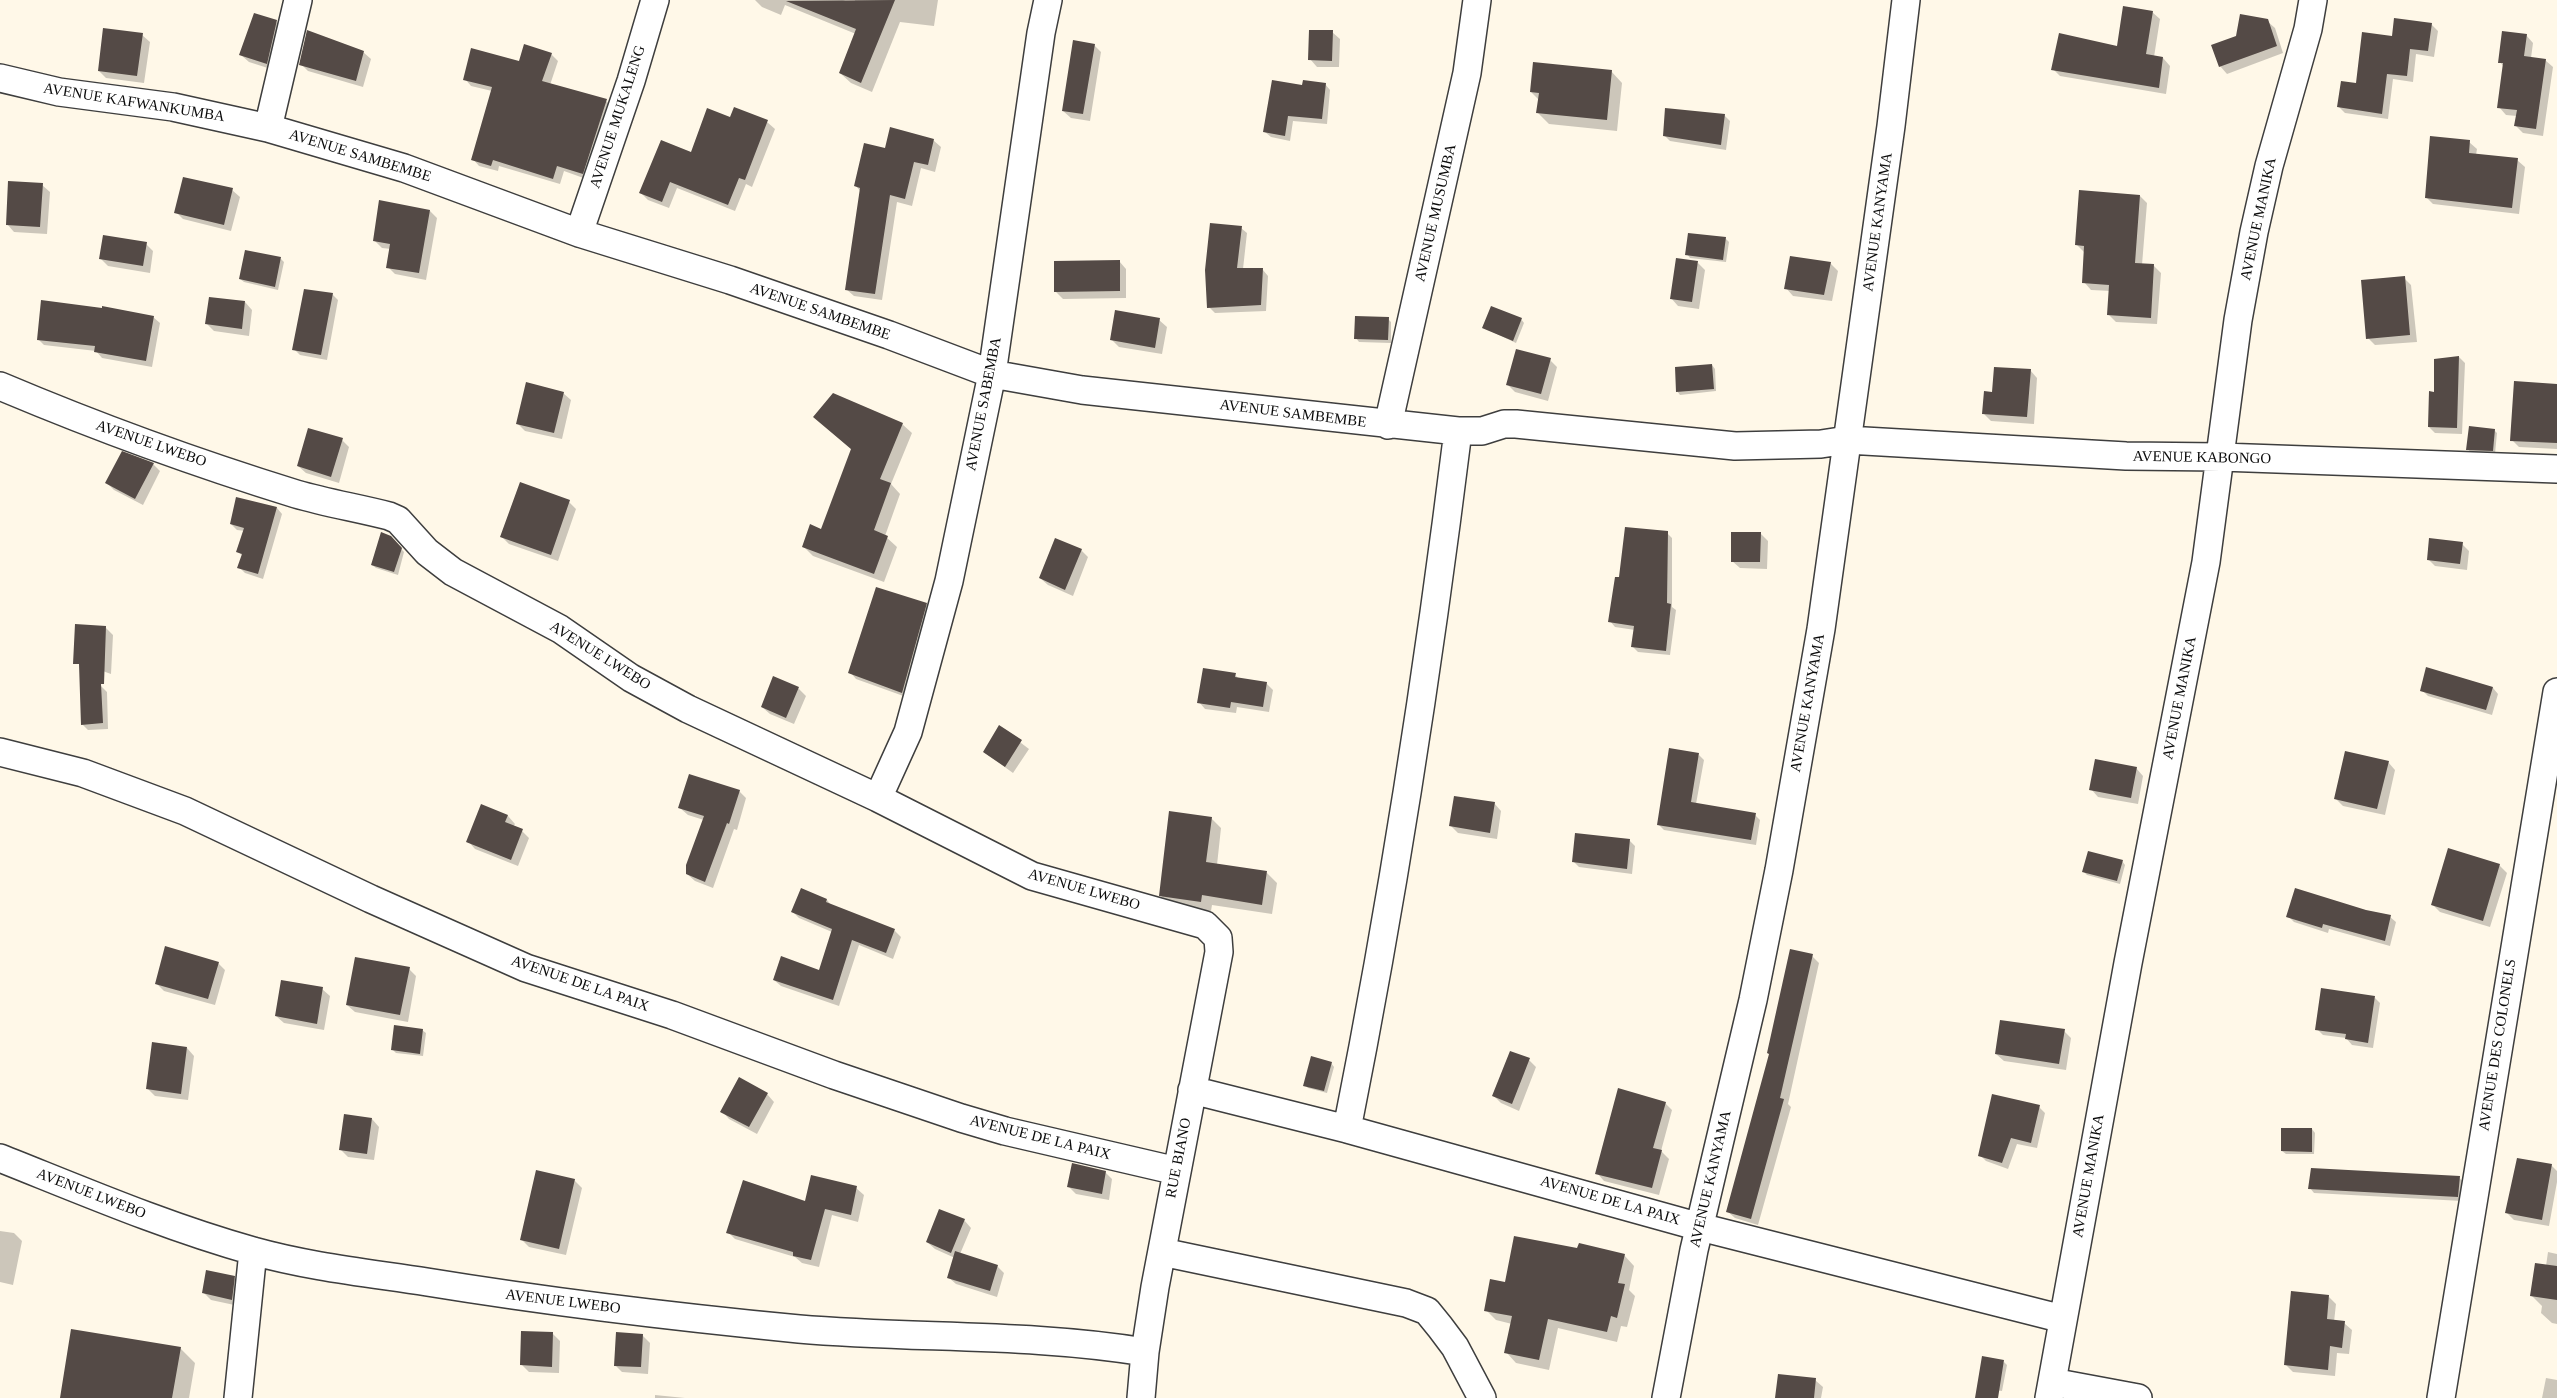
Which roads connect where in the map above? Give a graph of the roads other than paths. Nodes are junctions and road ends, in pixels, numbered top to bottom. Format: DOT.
graph roads {
  1 [pos="298,0"];
  2 [pos="655,0"];
  3 [pos="1048,0"];
  4 [pos="1477,0"];
  5 [pos="1906,0"];
  6 [pos="2313,0"];
  7 [pos="0,78"];
  8 [pos="268,128"];
  9 [pos="579,233"];
  10 [pos="992,374"];
  11 [pos="0,386"];
  12 [pos="1388,425"];
  13 [pos="1458,431"];
  14 [pos="1847,440"];
  15 [pos="2221,457"];
  16 [pos="2557,469"];
  17 [pos="2557,692"];
  18 [pos="0,752"];
  19 [pos="878,798"];
  20 [pos="1205,925"];
  21 [pos="1192,1090"];
  22 [pos="1347,1129"];
  23 [pos="0,1158"];
  24 [pos="1177,1171"];
  25 [pos="1700,1227"];
  26 [pos="253,1251"];
  27 [pos="1162,1252"];
  28 [pos="2063,1319"];
  29 [pos="1144,1352"];
  30 [pos="2051,1390"];
  31 [pos="238,1398"];
  32 [pos="1141,1398"];
  33 [pos="1482,1398"];
  34 [pos="1666,1398"];
  35 [pos="2138,1398"];
  36 [pos="2440,1398"];
  1 -- 8 [label="street"];
  2 -- 9 [label="street, AVENUE MUKALENG"];
  3 -- 10 [label="street, AVENUE SABEMBA"];
  4 -- 12 [label="street, AVENUE MUSUMBA"];
  5 -- 14 [label="street, AVENUE KANYAMA"];
  6 -- 15 [label="street, AVENUE MANIKA"];
  7 -- 8 [label="street, AVENUE KAFWANKUMBA"];
  8 -- 9 [label="street, AVENUE SAMBEMBE"];
  9 -- 10 [label="street, AVENUE SAMBEMBE"];
  10 -- 12 [label="street, AVENUE SAMBEMBE"];
  10 -- 19 [label="street, AVENUE SABEMBA"];
  11 -- 19 [label="street, AVENUE LWEBO"];
  12 -- 13 [label="street, AVENUE SAMBEMBE"];
  13 -- 14 [label="street, AVENUE KABONGO"];
  13 -- 22 [label="street"];
  14 -- 15 [label="street, AVENUE KABONGO"];
  14 -- 25 [label="street, AVENUE KANYAMA"];
  15 -- 16 [label="street, AVENUE KABONGO"];
  15 -- 28 [label="street, AVENUE MANIKA"];
  17 -- 36 [label="street, AVENUE DES COLONELS"];
  18 -- 24 [label="street, AVENUE DE LA PAIX"];
  19 -- 20 [label="street, AVENUE LWEBO"];
  20 -- 21 [label="street, RUE BIANO"];
  21 -- 22 [label="street, AVENUE DE LA PAIX"];
  21 -- 24 [label="street, RUE BIANO"];
  22 -- 25 [label="street, AVENUE DE LA PAIX"];
  23 -- 26 [label="street, AVENUE LWEBO"];
  24 -- 27 [label="street, RUE BIANO"];
  25 -- 28 [label="street, AVENUE DE LA PAIX"];
  25 -- 34 [label="street, AVENUE KANYAMA"];
  26 -- 29 [label="street, AVENUE LWEBO"];
  26 -- 31 [label="street"];
  27 -- 29 [label="street, RUE BIANO"];
  27 -- 33 [label="street"];
  28 -- 30 [label="street, AVENUE MANIKA"];
  29 -- 32 [label="street, RUE BIANO"];
  30 -- 35 [label="street"];
}
